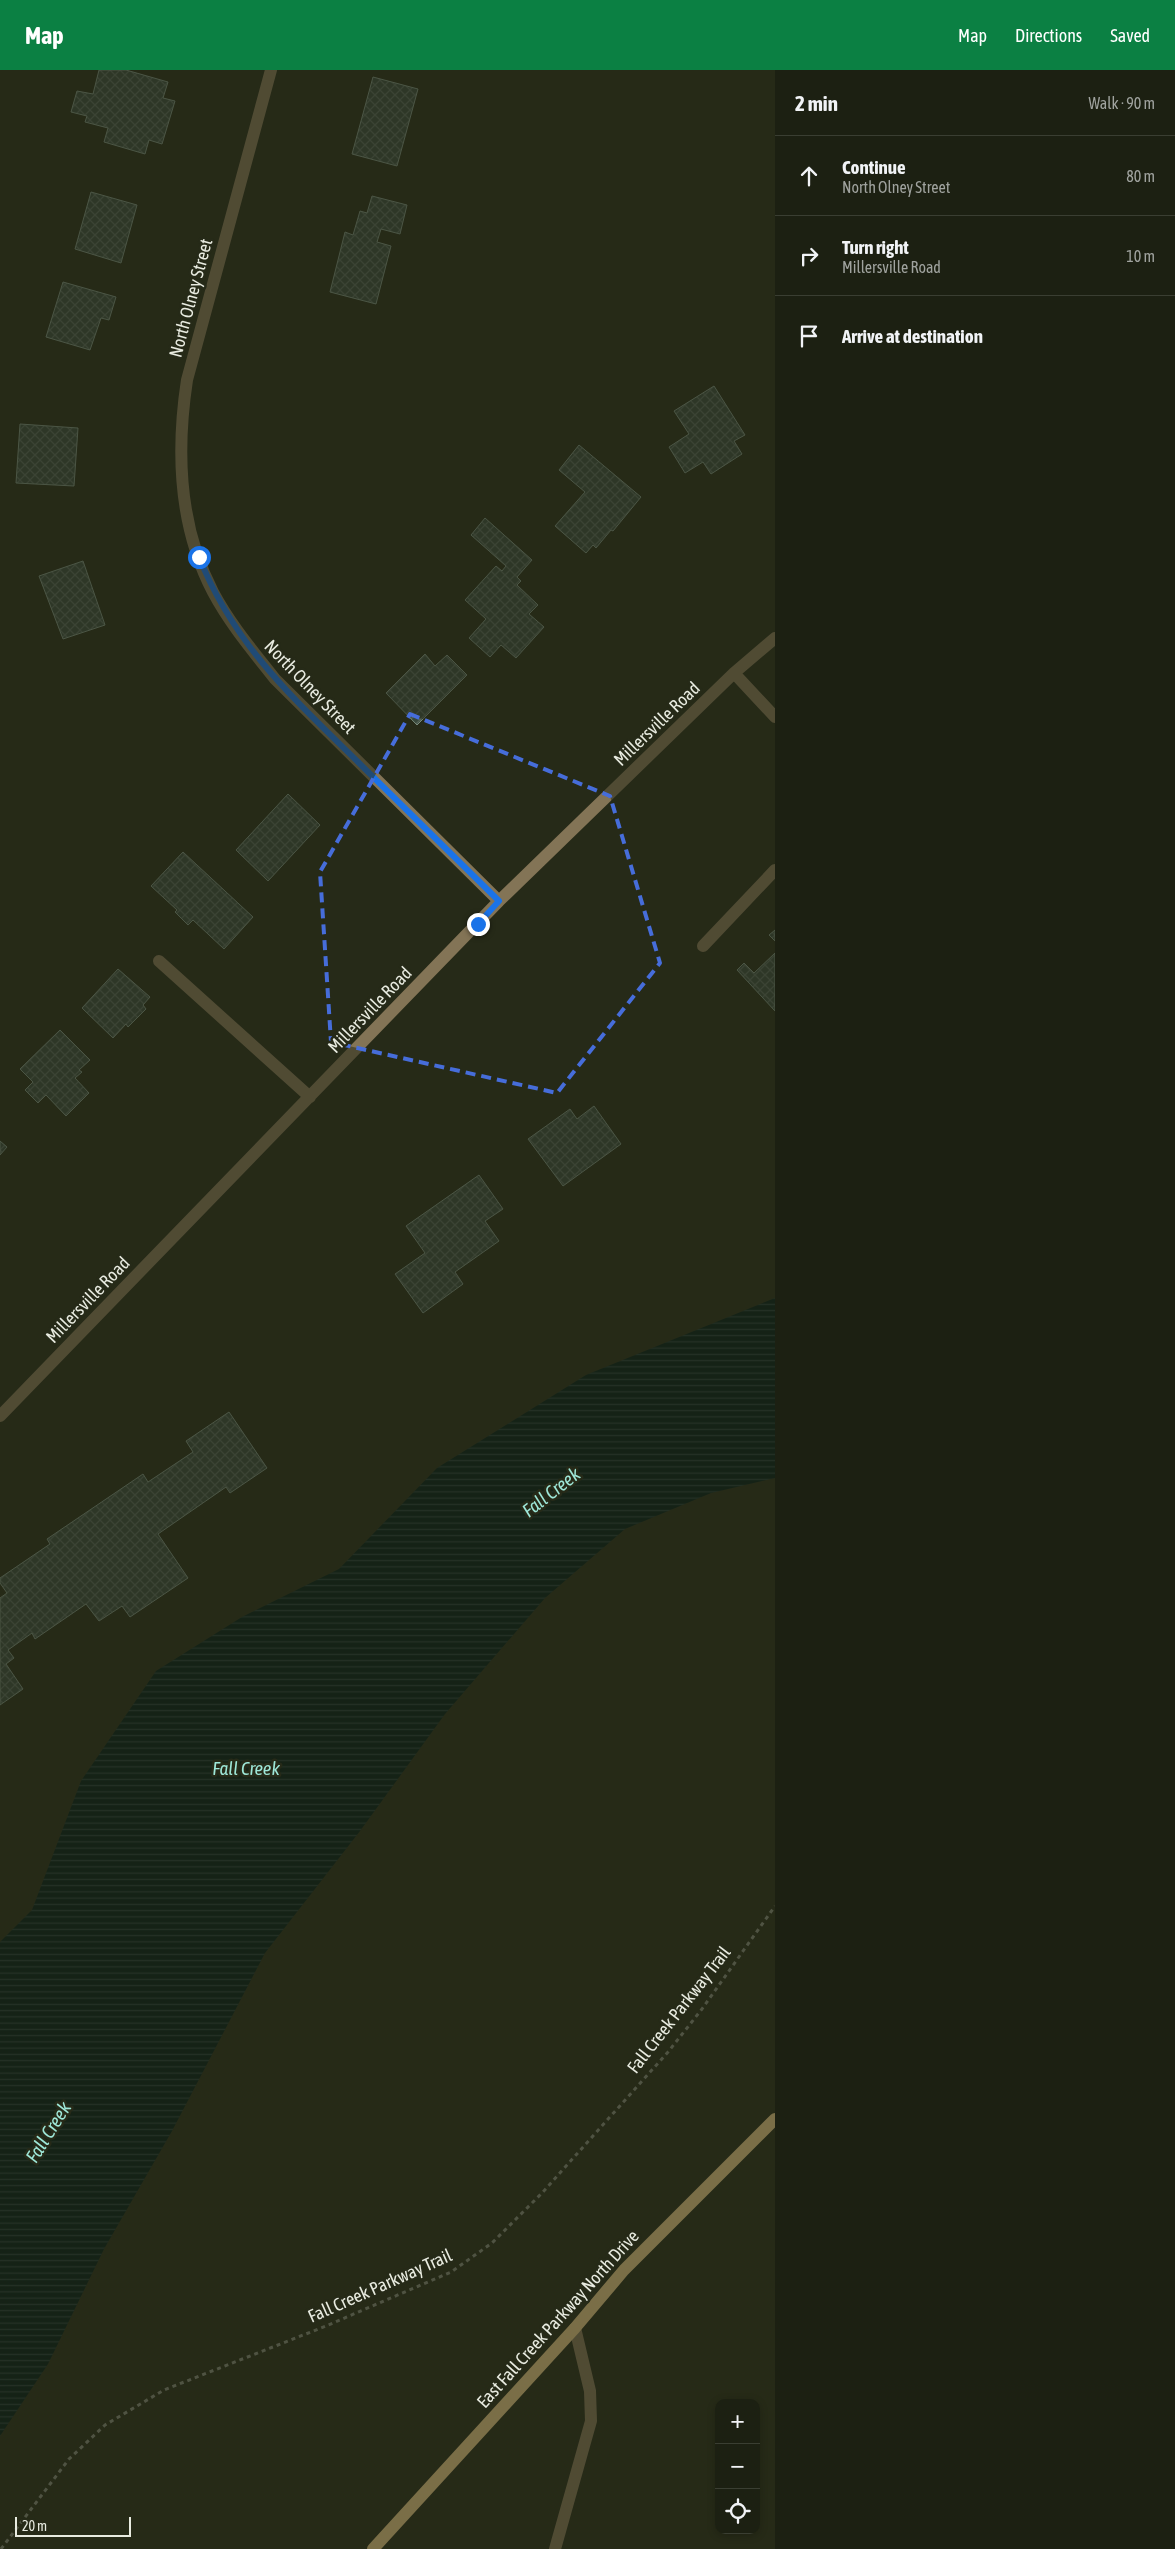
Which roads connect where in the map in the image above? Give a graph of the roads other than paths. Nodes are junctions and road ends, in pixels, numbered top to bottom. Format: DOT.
graph roads {
  1 [pos="271,70"];
  2 [pos="775,638"];
  3 [pos="734,674"];
  4 [pos="775,717"];
  5 [pos="775,870"];
  6 [pos="499,901"];
  7 [pos="702,946"];
  8 [pos="159,961"];
  9 [pos="310,1097"];
  10 [pos="0,1416"];
  11 [pos="775,2118"];
  12 [pos="575,2328"];
  13 [pos="373,2549"];
  14 [pos="554,2549"];
  1 -- 6 [label="street, North Olney Street"];
  2 -- 3 [label="street, Millersville Road"];
  3 -- 4 [label="street"];
  3 -- 6 [label="street, Millersville Road"];
  5 -- 7 [label="street"];
  6 -- 9 [label="street, Millersville Road"];
  8 -- 9 [label="street"];
  9 -- 10 [label="street, Millersville Road"];
  11 -- 12 [label="main road, East Fall Creek Parkway North Drive"];
  12 -- 13 [label="main road, East Fall Creek Parkway North Drive"];
  12 -- 14 [label="street"];
}
